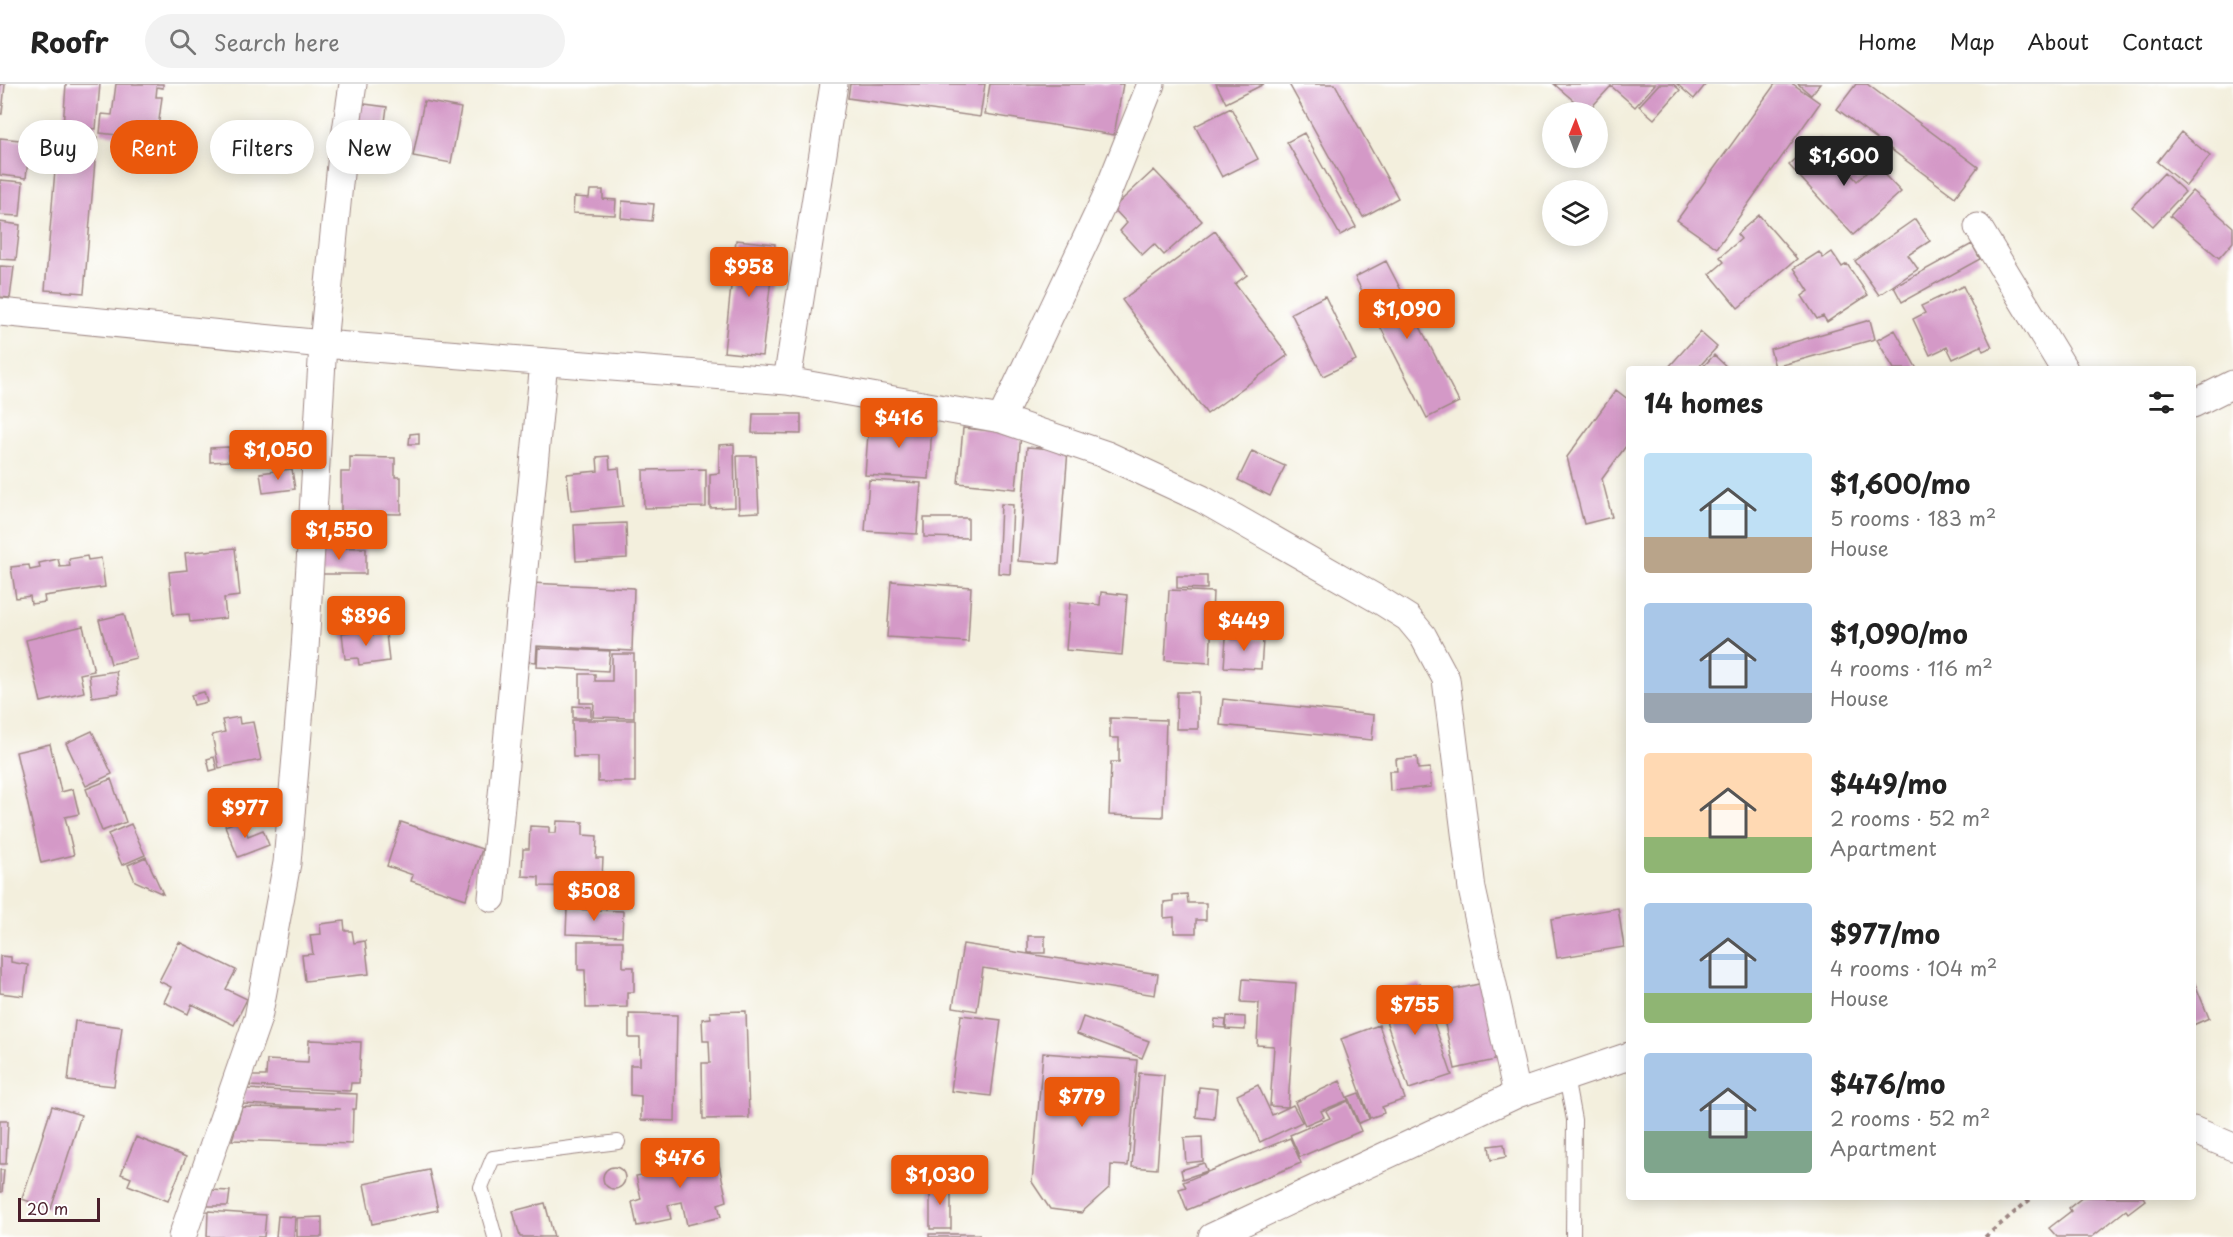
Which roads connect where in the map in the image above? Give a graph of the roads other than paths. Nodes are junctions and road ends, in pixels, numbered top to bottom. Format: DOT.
graph roads {
  1 [pos="353,84"];
  2 [pos="834,84"];
  3 [pos="1151,84"];
  4 [pos="1978,227"];
  5 [pos="0,312"];
  6 [pos="322,344"];
  7 [pos="544,362"];
  8 [pos="2062,366"];
  9 [pos="788,381"];
  10 [pos="2233,384"];
  11 [pos="2196,402"];
  12 [pos="1001,419"];
  13 [pos="492,898"];
  14 [pos="1626,1057"];
  15 [pos="1566,1077"];
  16 [pos="1517,1094"];
  17 [pos="2196,1131"];
  18 [pos="618,1142"];
  19 [pos="2233,1147"];
  20 [pos="1218,1235"];
  21 [pos="182,1237"];
  22 [pos="495,1237"];
  23 [pos="1573,1237"];
  1 -- 6 [label="street"];
  2 -- 9 [label="street"];
  3 -- 12 [label="street"];
  4 -- 8 [label="street"];
  5 -- 6 [label="street"];
  6 -- 7 [label="street"];
  6 -- 21 [label="street"];
  7 -- 9 [label="street"];
  7 -- 13 [label="street"];
  9 -- 12 [label="street"];
  10 -- 11 [label="street"];
  12 -- 16 [label="street"];
  14 -- 15 [label="street"];
  15 -- 16 [label="street"];
  15 -- 23 [label="lane"];
  16 -- 20 [label="street"];
  17 -- 19 [label="street"];
  18 -- 22 [label="lane"];
}
